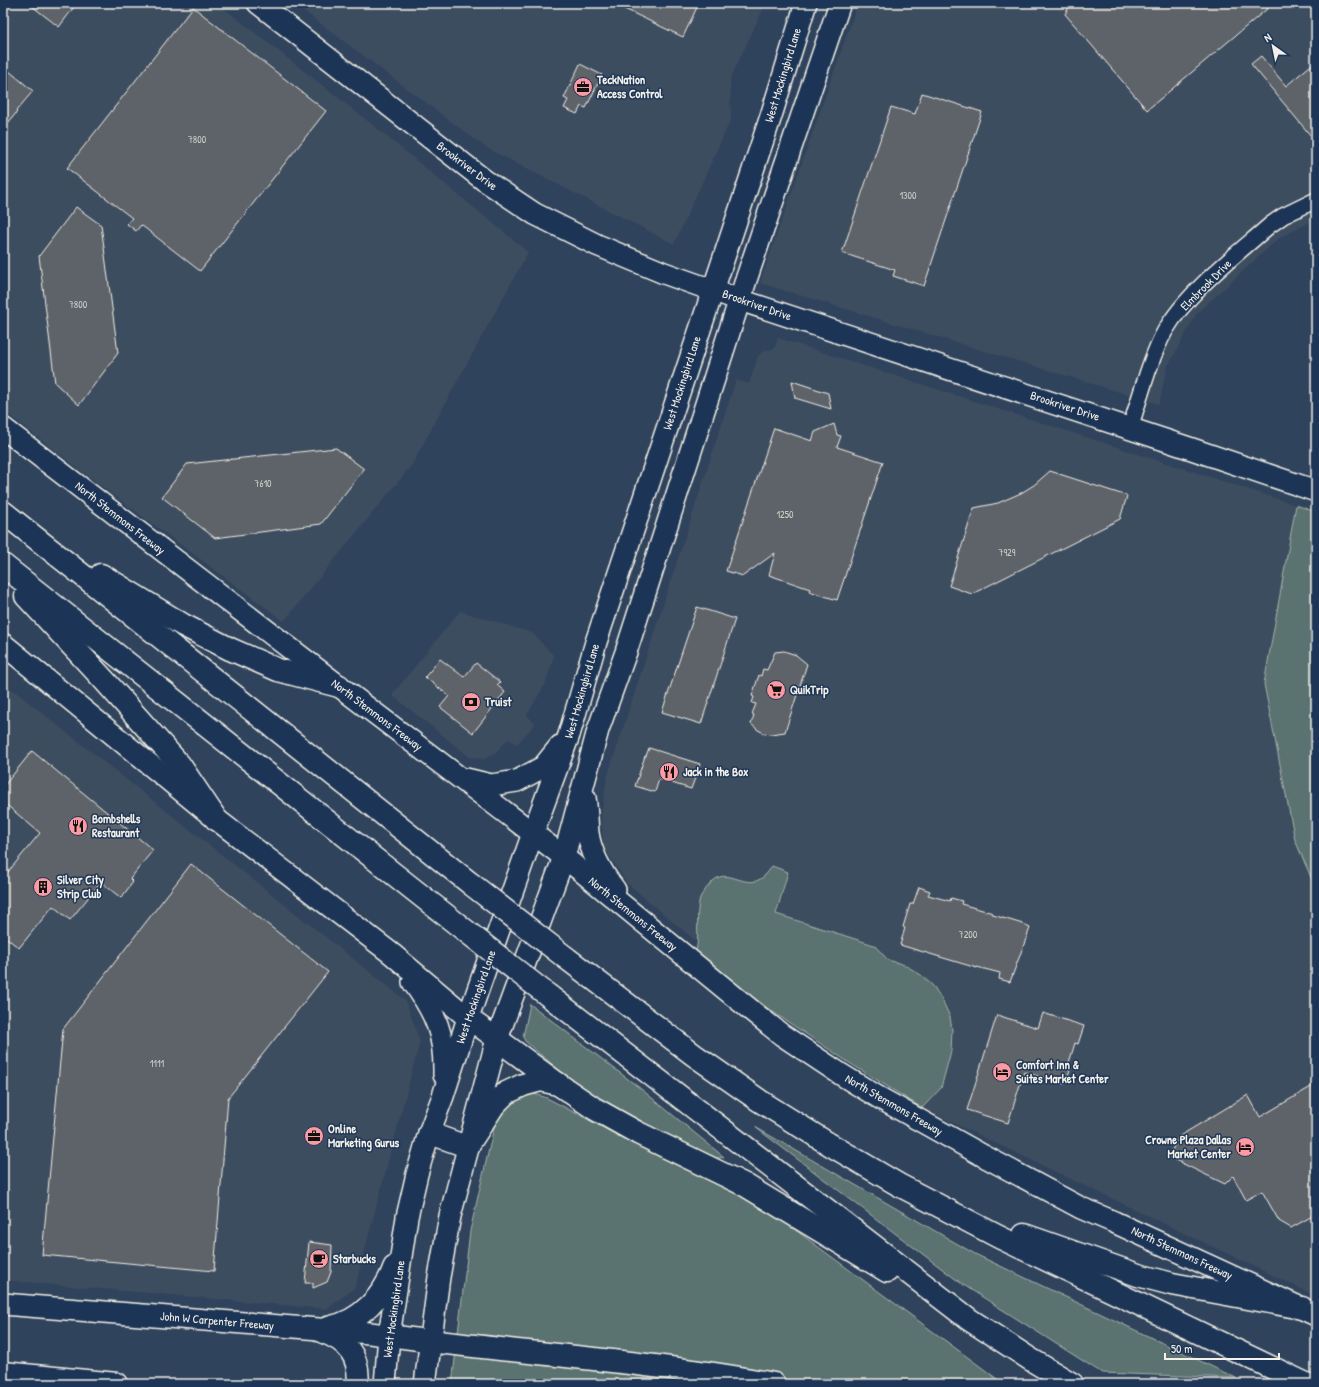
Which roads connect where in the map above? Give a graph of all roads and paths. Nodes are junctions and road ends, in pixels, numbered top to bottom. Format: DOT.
graph roads {
  1 [pos="258,3"];
  2 [pos="806,3"];
  3 [pos="840,3"];
  4 [pos="1316,200"];
  5 [pos="713,290"];
  6 [pos="740,300"];
  7 [pos="3,428"];
  8 [pos="1130,428"];
  9 [pos="1316,491"];
  10 [pos="3,512"];
  11 [pos="23,528"];
  12 [pos="3,564"];
  13 [pos="3,572"];
  14 [pos="596,642"];
  15 [pos="3,644"];
  16 [pos="626,652"];
  17 [pos="339,686"];
  18 [pos="569,735"];
  19 [pos="458,776"];
  20 [pos="583,789"];
  21 [pos="216,819"];
  22 [pos="533,833"];
  23 [pos="564,857"];
  24 [pos="643,922"];
  25 [pos="392,954"];
  26 [pos="468,1018"];
  27 [pos="497,1039"];
  28 [pos="558,1084"];
  29 [pos="443,1096"];
  30 [pos="429,1133"];
  31 [pos="469,1145"];
  32 [pos="933,1203"];
  33 [pos="403,1243"];
  34 [pos="3,1304"];
  35 [pos="1309,1312"];
  36 [pos="970,1320"];
  37 [pos="313,1329"];
  38 [pos="389,1336"];
  39 [pos="430,1341"];
  40 [pos="3,1364"];
  41 [pos="3,1373"];
  42 [pos="73,1380"];
  43 [pos="116,1384"];
  44 [pos="358,1384"];
  45 [pos="385,1384"];
  46 [pos="425,1384"];
  47 [pos="774,1384"];
  48 [pos="1072,1384"];
  49 [pos="1306,1384"];
  1 -- 5 [label="main road, Brookriver Drive"];
  2 -- 5 [label="main road, West Mockingbird Lane"];
  3 -- 6 [label="main road"];
  4 -- 8 [label="street, Elmbrook Drive"];
  5 -- 6 [label="main road, Brookriver Drive"];
  5 -- 14 [label="main road, West Mockingbird Lane"];
  6 -- 8 [label="main road, Brookriver Drive"];
  6 -- 16 [label="main road"];
  7 -- 17 [label="main road, North Stemmons Freeway"];
  8 -- 9 [label="main road, Brookriver Drive"];
  10 -- 11 [label="highway"];
  11 -- 17 [label="highway"];
  11 -- 32 [label="highway, bridge"];
  12 -- 36 [label="highway, bridge"];
  13 -- 21 [label="highway"];
  14 -- 16 [label="main road"];
  14 -- 18 [label="main road, West Mockingbird Lane"];
  15 -- 21 [label="main road"];
  16 -- 20 [label="main road"];
  17 -- 19 [label="main road, North Stemmons Freeway"];
  18 -- 19 [label="main road"];
  18 -- 22 [label="main road, West Mockingbird Lane"];
  19 -- 22 [label="main road, North Stemmons Freeway"];
  20 -- 23 [label="main road"];
  20 -- 24 [label="main road"];
  21 -- 25 [label="main road"];
  22 -- 23 [label="main road, North Stemmons Freeway"];
  22 -- 26 [label="main road, West Mockingbird Lane"];
  23 -- 24 [label="main road, North Stemmons Freeway"];
  23 -- 27 [label="main road"];
  24 -- 35 [label="main road, North Stemmons Freeway"];
  25 -- 26 [label="main road"];
  25 -- 29 [label="main road"];
  26 -- 27 [label="main road"];
  26 -- 29 [label="main road, West Mockingbird Lane"];
  27 -- 28 [label="highway"];
  27 -- 31 [label="main road"];
  28 -- 31 [label="highway"];
  28 -- 36 [label="highway"];
  29 -- 30 [label="main road, West Mockingbird Lane"];
  30 -- 31 [label="main road"];
  30 -- 33 [label="main road, West Mockingbird Lane"];
  31 -- 39 [label="main road"];
  32 -- 35 [label="highway"];
  32 -- 49 [label="highway"];
  33 -- 37 [label="main road"];
  33 -- 38 [label="main road, West Mockingbird Lane"];
  34 -- 37 [label="main road, John W Carpenter Freeway"];
  36 -- 48 [label="highway"];
  37 -- 38 [label="main road, John W Carpenter Freeway"];
  37 -- 44 [label="main road"];
  38 -- 39 [label="main road, John W Carpenter Freeway"];
  38 -- 45 [label="main road, West Mockingbird Lane"];
  39 -- 46 [label="main road"];
  39 -- 47 [label="highway"];
  40 -- 42 [label="highway"];
  41 -- 42 [label="highway"];
  42 -- 43 [label="highway"];
}
